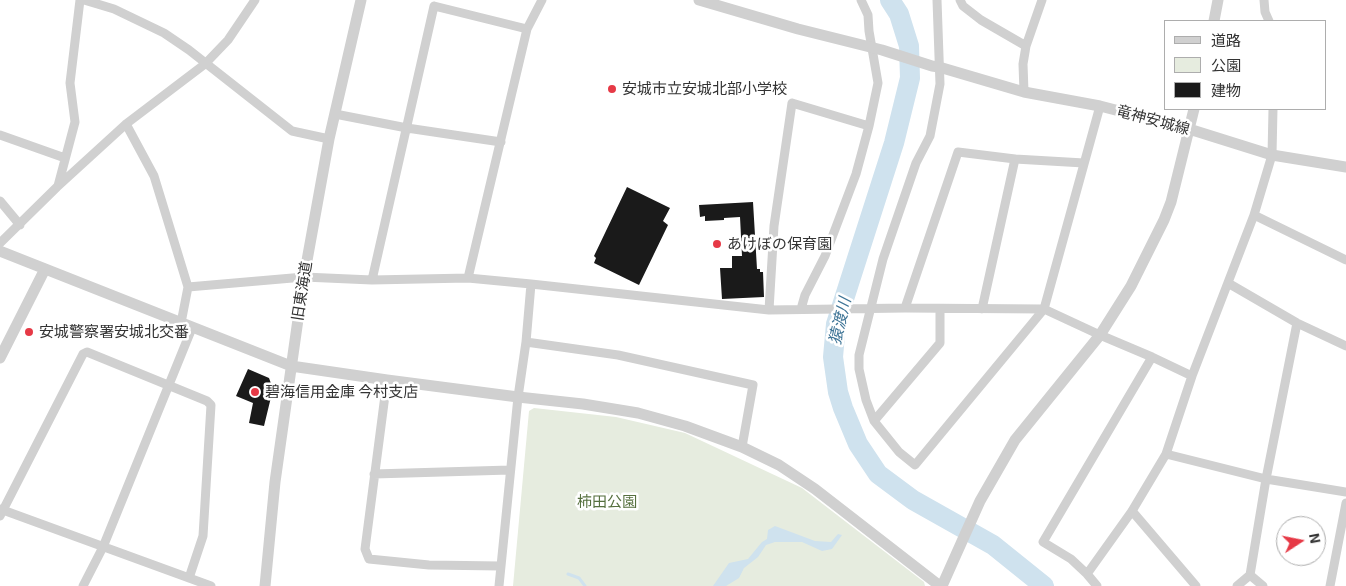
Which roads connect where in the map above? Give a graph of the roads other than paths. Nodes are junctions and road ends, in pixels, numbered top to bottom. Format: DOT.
graph roads {
  1 [pos="80,0"];
  2 [pos="84,0"];
  3 [pos="255,0"];
  4 [pos="361,0"];
  5 [pos="542,0"];
  6 [pos="699,0"];
  7 [pos="861,0"];
  8 [pos="937,0"];
  9 [pos="960,0"];
  10 [pos="1042,0"];
  11 [pos="1218,0"];
  12 [pos="1264,0"];
  13 [pos="115,4"];
  14 [pos="1214,20"];
  15 [pos="1269,20"];
  16 [pos="527,29"];
  17 [pos="1026,46"];
  18 [pos="877,48"];
  19 [pos="205,64"];
  20 [pos="936,67"];
  21 [pos="1024,92"];
  22 [pos="1100,106"];
  23 [pos="1194,110"];
  24 [pos="1273,110"];
  25 [pos="336,114"];
  26 [pos="126,124"];
  27 [pos="869,126"];
  28 [pos="407,128"];
  29 [pos="1189,129"];
  30 [pos="0,135"];
  31 [pos="329,138"];
  32 [pos="501,142"];
  33 [pos="1272,155"];
  34 [pos="65,158"];
  35 [pos="1015,159"];
  36 [pos="1084,163"];
  37 [pos="1346,167"];
  38 [pos="58,187"];
  39 [pos="0,201"];
  40 [pos="1254,215"];
  41 [pos="20,225"];
  42 [pos="0,243"];
  43 [pos="0,251"];
  44 [pos="1346,260"];
  45 [pos="46,269"];
  46 [pos="304,277"];
  47 [pos="468,278"];
  48 [pos="372,280"];
  49 [pos="1228,283"];
  50 [pos="530,284"];
  51 [pos="188,287"];
  52 [pos="906,308"];
  53 [pos="805,309"];
  54 [pos="867,309"];
  55 [pos="940,309"];
  56 [pos="982,309"];
  57 [pos="1044,309"];
  58 [pos="769,310"];
  59 [pos="181,322"];
  60 [pos="1297,323"];
  61 [pos="192,328"];
  62 [pos="1100,335"];
  63 [pos="526,342"];
  64 [pos="1346,346"];
  65 [pos="1152,357"];
  66 [pos="0,358"];
  67 [pos="291,366"];
  68 [pos="1192,376"];
  69 [pos="387,380"];
  70 [pos="169,385"];
  71 [pos="518,397"];
  72 [pos="874,421"];
  73 [pos="742,447"];
  74 [pos="1166,454"];
  75 [pos="510,470"];
  76 [pos="374,474"];
  77 [pos="1266,478"];
  78 [pos="1346,492"];
  79 [pos="1346,502"];
  80 [pos="1132,511"];
  81 [pos="1,512"];
  82 [pos="103,547"];
  83 [pos="500,566"];
  84 [pos="1087,574"];
  85 [pos="1250,575"];
  86 [pos="189,578"];
  87 [pos="83,586"];
  88 [pos="211,586"];
  89 [pos="265,586"];
  90 [pos="499,586"];
  91 [pos="941,586"];
  92 [pos="1097,586"];
  93 [pos="1196,586"];
  94 [pos="1237,586"];
  95 [pos="1263,586"];
  96 [pos="1330,586"];
  1 -- 34 [label="street"];
  2 -- 13 [label="street"];
  3 -- 19 [label="street"];
  4 -- 25 [label="street, 旧東海道"];
  5 -- 16 [label="street"];
  6 -- 18 [label="street"];
  7 -- 18 [label="street"];
  8 -- 20 [label="street"];
  9 -- 17 [label="street"];
  10 -- 17 [label="street"];
  11 -- 14 [label="street"];
  12 -- 15 [label="street"];
  13 -- 19 [label="street"];
  16 -- 28 [label="street"];
  16 -- 32 [label="street"];
  17 -- 21 [label="street"];
  18 -- 20 [label="street, 竜神安城線"];
  18 -- 27 [label="street"];
  19 -- 26 [label="street"];
  19 -- 31 [label="street"];
  20 -- 21 [label="street, 竜神安城線"];
  20 -- 54 [label="street"];
  21 -- 22 [label="street, 竜神安城線"];
  22 -- 29 [label="street, 竜神安城線"];
  22 -- 36 [label="street"];
  23 -- 29 [label="street"];
  24 -- 33 [label="street"];
  25 -- 28 [label="street"];
  25 -- 31 [label="street, 旧東海道"];
  26 -- 38 [label="street"];
  26 -- 51 [label="street"];
  27 -- 53 [label="street"];
  27 -- 58 [label="street"];
  28 -- 32 [label="street"];
  28 -- 48 [label="street"];
  29 -- 33 [label="street, 竜神安城線"];
  29 -- 62 [label="street"];
  30 -- 34 [label="street"];
  31 -- 46 [label="street, 旧東海道"];
  32 -- 47 [label="street"];
  33 -- 37 [label="street, 竜神安城線"];
  33 -- 40 [label="street"];
  34 -- 38 [label="street"];
  35 -- 36 [label="street"];
  35 -- 52 [label="street"];
  35 -- 56 [label="street"];
  36 -- 57 [label="street"];
  38 -- 41 [label="street"];
  39 -- 41 [label="street"];
  40 -- 44 [label="street"];
  40 -- 49 [label="street"];
  41 -- 42 [label="street"];
  43 -- 45 [label="street"];
  45 -- 59 [label="street"];
  45 -- 66 [label="street"];
  46 -- 48 [label="street"];
  46 -- 51 [label="street"];
  46 -- 67 [label="street, 旧東海道"];
  47 -- 48 [label="street"];
  47 -- 50 [label="street"];
  49 -- 60 [label="street"];
  49 -- 68 [label="street"];
  50 -- 58 [label="street"];
  50 -- 63 [label="street"];
  51 -- 59 [label="street"];
  52 -- 54 [label="street"];
  52 -- 55 [label="street"];
  53 -- 54 [label="street"];
  53 -- 58 [label="street"];
  54 -- 72 [label="street"];
  55 -- 56 [label="street"];
  55 -- 72 [label="street"];
  56 -- 57 [label="street"];
  57 -- 62 [label="street"];
  57 -- 72 [label="street"];
  59 -- 61 [label="street"];
  60 -- 64 [label="street"];
  60 -- 77 [label="street"];
  61 -- 67 [label="street"];
  61 -- 70 [label="street"];
  62 -- 65 [label="street"];
  62 -- 91 [label="street"];
  63 -- 71 [label="street"];
  63 -- 73 [label="street"];
  65 -- 68 [label="street"];
  65 -- 84 [label="street"];
  67 -- 69 [label="street"];
  67 -- 89 [label="street, 旧東海道"];
  68 -- 74 [label="street"];
  69 -- 71 [label="street"];
  69 -- 76 [label="street"];
  70 -- 81 [label="street"];
  70 -- 82 [label="street"];
  70 -- 86 [label="street"];
  71 -- 73 [label="street"];
  71 -- 75 [label="street"];
  73 -- 91 [label="street"];
  74 -- 77 [label="street"];
  74 -- 80 [label="street"];
  75 -- 76 [label="street"];
  75 -- 83 [label="street"];
  76 -- 83 [label="street"];
  77 -- 78 [label="street"];
  77 -- 85 [label="street"];
  79 -- 96 [label="street"];
  80 -- 84 [label="street"];
  80 -- 93 [label="street"];
  81 -- 82 [label="street"];
  82 -- 86 [label="street"];
  82 -- 87 [label="street"];
  83 -- 90 [label="street"];
  84 -- 92 [label="street"];
  85 -- 94 [label="street"];
  85 -- 95 [label="street"];
  86 -- 88 [label="street"];
}
